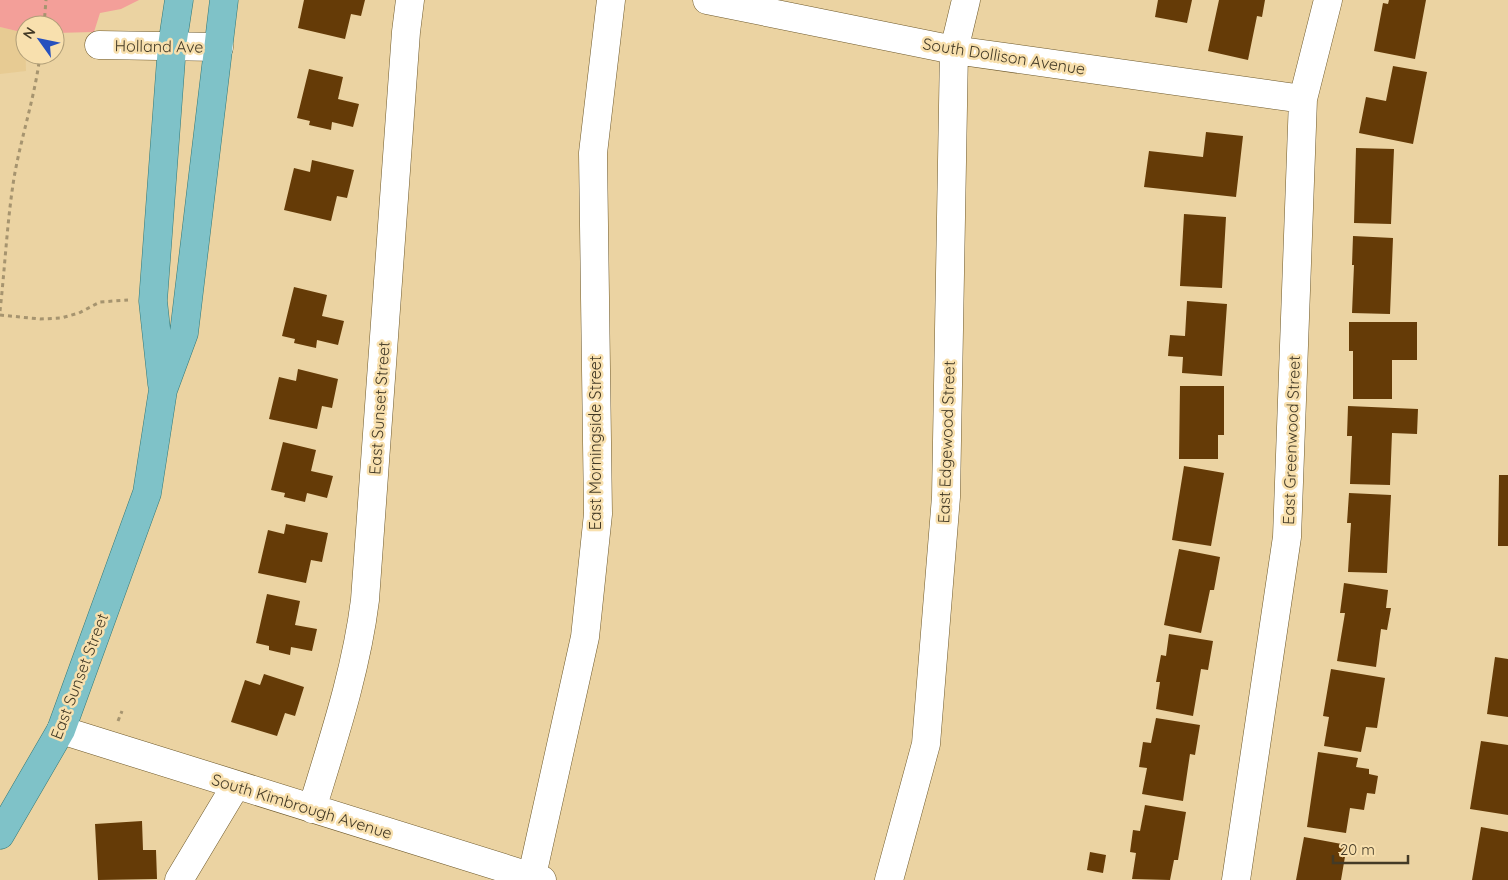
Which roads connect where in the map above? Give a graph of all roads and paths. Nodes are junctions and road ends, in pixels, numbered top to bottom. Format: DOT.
graph roads {
  1 [pos="46,0"];
  2 [pos="179,0"];
  3 [pos="224,0"];
  4 [pos="410,0"];
  5 [pos="611,0"];
  6 [pos="706,0"];
  7 [pos="966,0"];
  8 [pos="1328,0"];
  9 [pos="45,15"];
  10 [pos="99,45"];
  11 [pos="172,46"];
  12 [pos="219,47"];
  13 [pos="954,50"];
  14 [pos="39,65"];
  15 [pos="1303,99"];
  16 [pos="133,300"];
  17 [pos="0,313"];
  18 [pos="163,390"];
  19 [pos="62,730"];
  20 [pos="236,785"];
  21 [pos="312,809"];
  22 [pos="0,835"];
  23 [pos="535,879"];
  24 [pos="179,880"];
  25 [pos="889,880"];
  26 [pos="1236,880"];
  1 -- 9 [label="path"];
  2 -- 11 [label="main road, East Sunset Street"];
  3 -- 12 [label="main road, East Sunset Street"];
  4 -- 21 [label="street, East Sunset Street"];
  5 -- 23 [label="street, East Morningside Street"];
  6 -- 13 [label="street, South Dollison Avenue"];
  7 -- 13 [label="street, East Edgewood Street"];
  8 -- 15 [label="street, East Greenwood Street"];
  10 -- 11 [label="street, Holland Ave"];
  11 -- 12 [label="street, Holland Ave"];
  11 -- 18 [label="main road, East Sunset Street"];
  12 -- 18 [label="main road, East Sunset Street"];
  13 -- 15 [label="street, South Dollison Avenue"];
  13 -- 25 [label="street, East Edgewood Street"];
  14 -- 17 [label="path"];
  15 -- 26 [label="street, East Greenwood Street"];
  16 -- 17 [label="path"];
  18 -- 19 [label="main road, East Sunset Street"];
  19 -- 20 [label="street, South Kimbrough Avenue"];
  19 -- 22 [label="main road, East Sunset Street"];
  20 -- 21 [label="street, South Kimbrough Avenue"];
  20 -- 24 [label="street"];
  21 -- 23 [label="street, South Kimbrough Avenue"];
}
